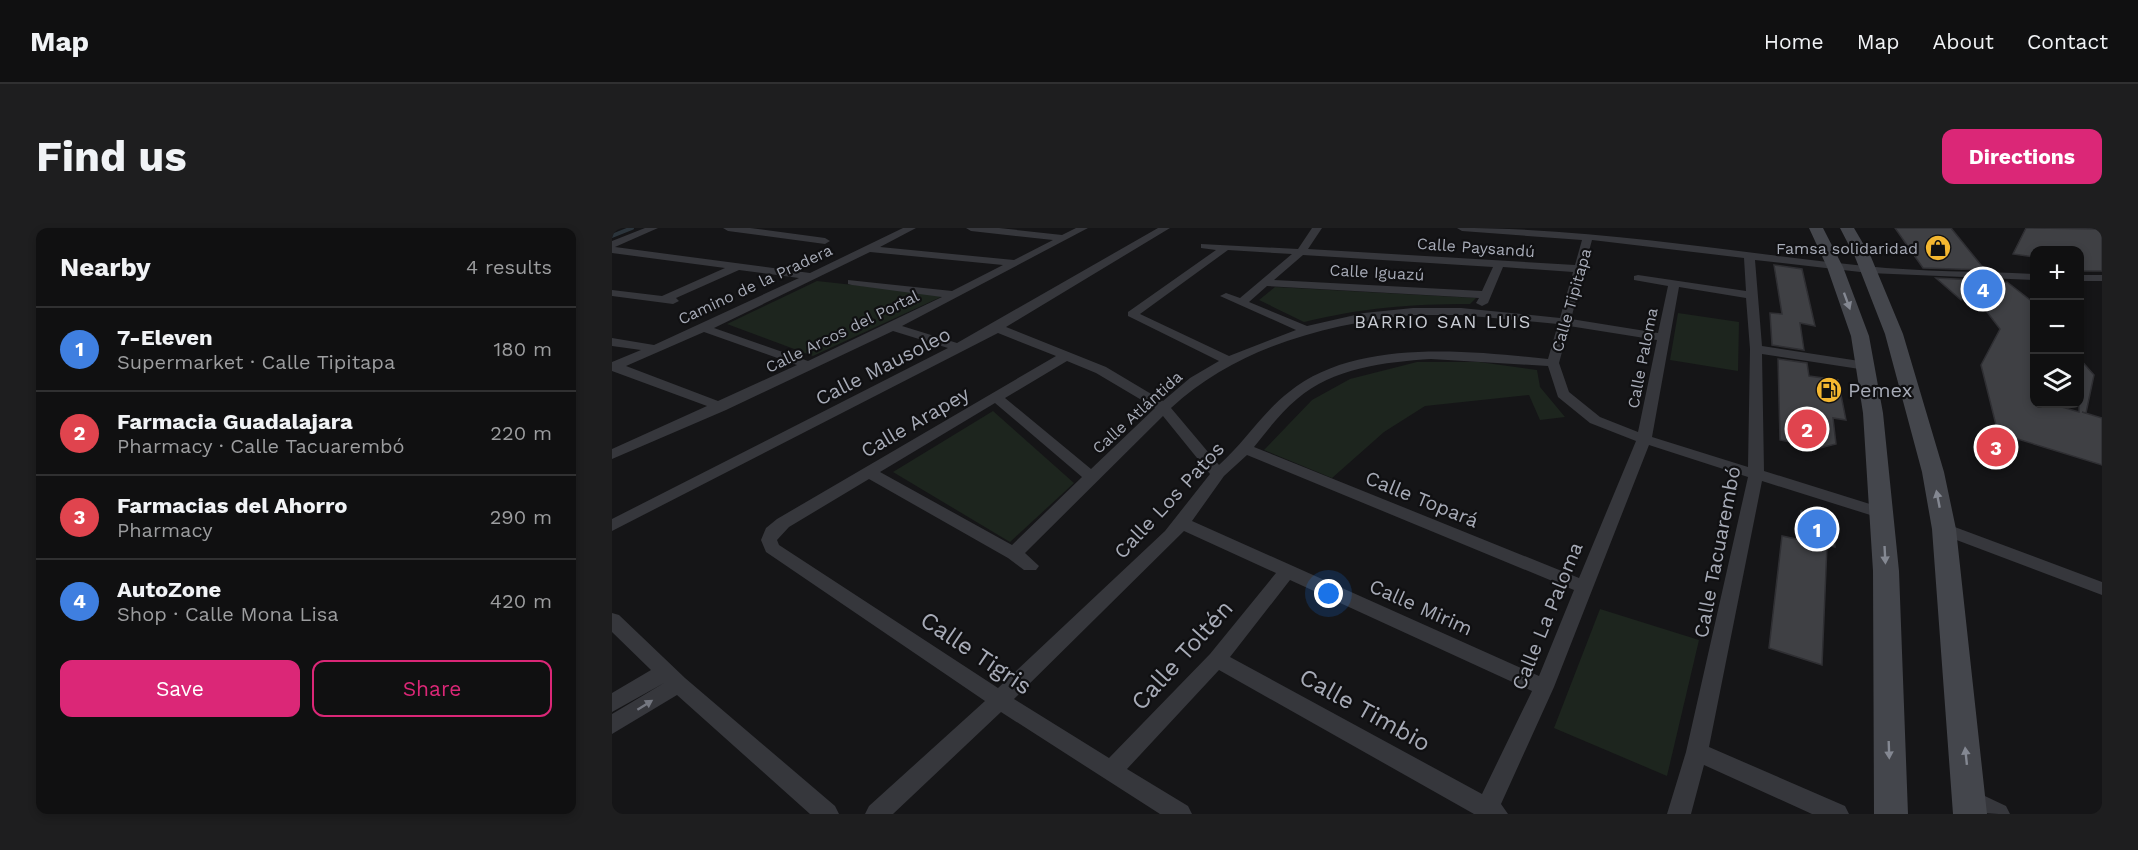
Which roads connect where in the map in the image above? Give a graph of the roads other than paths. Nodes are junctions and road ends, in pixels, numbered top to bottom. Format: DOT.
graph roads {
  1 [pos="653,228"];
  2 [pos="728,228"];
  3 [pos="825,228"];
  4 [pos="911,228"];
  5 [pos="971,228"];
  6 [pos="1083,228"];
  7 [pos="1165,228"];
  8 [pos="1317,228"];
  9 [pos="1462,228"];
  10 [pos="1816,228"];
  11 [pos="1847,228"];
  12 [pos="1588,237"];
  13 [pos="803,238"];
  14 [pos="1065,238"];
  15 [pos="825,242"];
  16 [pos="612,245"];
  17 [pos="1204,246"];
  18 [pos="1225,248"];
  19 [pos="870,249"];
  20 [pos="612,250"];
  21 [pos="1302,251"];
  22 [pos="1749,256"];
  23 [pos="1016,263"];
  24 [pos="1500,263"];
  25 [pos="737,267"];
  26 [pos="1835,267"];
  27 [pos="1581,269"];
  28 [pos="1869,270"];
  29 [pos="812,277"];
  30 [pos="2030,277"];
  31 [pos="1638,278"];
  32 [pos="2084,278"];
  33 [pos="2102,278"];
  34 [pos="852,282"];
  35 [pos="1268,282"];
  36 [pos="1674,283"];
  37 [pos="612,293"];
  38 [pos="955,295"];
  39 [pos="1484,295"];
  40 [pos="1752,295"];
  41 [pos="1226,296"];
  42 [pos="663,300"];
  43 [pos="1242,302"];
  44 [pos="683,303"];
  45 [pos="1479,311"];
  46 [pos="1565,322"];
  47 [pos="892,327"];
  48 [pos="704,328"];
  49 [pos="997,328"];
  50 [pos="1303,328"];
  51 [pos="1662,337"];
  52 [pos="612,342"];
  53 [pos="959,348"];
  54 [pos="654,349"];
  55 [pos="1756,349"];
  56 [pos="1067,355"];
  57 [pos="1229,361"];
  58 [pos="1553,363"];
  59 [pos="613,366"];
  60 [pos="811,366"];
  61 [pos="1866,366"];
  62 [pos="998,399"];
  63 [pos="721,407"];
  64 [pos="1164,408"];
  65 [pos="1644,439"];
  66 [pos="1245,449"];
  67 [pos="614,453"];
  68 [pos="870,473"];
  69 [pos="1218,474"];
  70 [pos="1756,475"];
  71 [pos="1091,477"];
  72 [pos="1883,514"];
  73 [pos="783,523"];
  74 [pos="1182,523"];
  75 [pos="612,526"];
  76 [pos="1944,529"];
  77 [pos="1014,554"];
  78 [pos="1030,566"];
  79 [pos="1287,571"];
  80 [pos="1584,587"];
  81 [pos="2102,589"];
  82 [pos="612,620"];
  83 [pos="1217,658"];
  84 [pos="672,678"];
  85 [pos="1544,687"];
  86 [pos="1001,701"];
  87 [pos="612,703"];
  88 [pos="612,725"];
  89 [pos="1697,752"];
  90 [pos="1112,770"];
  91 [pos="1970,807"];
  92 [pos="1491,812"];
  93 [pos="826,814"];
  94 [pos="877,814"];
  95 [pos="1180,814"];
  96 [pos="1679,814"];
  97 [pos="1837,814"];
  98 [pos="1891,814"];
  99 [pos="1998,814"];
  1 -- 16 [label="street"];
  2 -- 13 [label="street"];
  3 -- 13 [label="street"];
  4 -- 19 [label="street, Camino de la Pradera"];
  5 -- 14 [label="street"];
  6 -- 14 [label="street, Calle Arcos del Portal"];
  7 -- 49 [label="street, Calle Mausoleo"];
  8 -- 21 [label="street"];
  9 -- 12 [label="street"];
  10 -- 26 [label="main road"];
  11 -- 28 [label="main road"];
  12 -- 22 [label="street"];
  12 -- 27 [label="street, Calle Tipitapa"];
  13 -- 15 [label="street"];
  14 -- 23 [label="street, Calle Arcos del Portal"];
  17 -- 18 [label="street, Calle Paysandú"];
  18 -- 21 [label="street, Calle Paysandú"];
  18 -- 57 [label="street"];
  19 -- 23 [label="street"];
  19 -- 29 [label="street, Camino de la Pradera"];
  20 -- 25 [label="street"];
  21 -- 24 [label="street, Calle Paysandú"];
  21 -- 35 [label="street"];
  22 -- 26 [label="street"];
  22 -- 40 [label="street, Calle Tacuarembó"];
  23 -- 38 [label="street, Calle Arcos del Portal"];
  24 -- 27 [label="street, Calle Paysandú"];
  24 -- 39 [label="street"];
  25 -- 29 [label="street"];
  25 -- 42 [label="street"];
  26 -- 28 [label="street"];
  26 -- 61 [label="main road, one-way"];
  27 -- 46 [label="street, Calle Tipitapa"];
  28 -- 30 [label="street"];
  76 -- 28 [label="main road, one-way"];
  29 -- 48 [label="street, Camino de la Pradera"];
  31 -- 36 [label="street"];
  32 -- 33 [label="street"];
  34 -- 38 [label="street"];
  35 -- 39 [label="street, Calle Iguazú"];
  35 -- 43 [label="street"];
  36 -- 40 [label="street"];
  36 -- 51 [label="street, Calle Paloma"];
  37 -- 42 [label="street"];
  38 -- 47 [label="street, Calle Arcos del Portal"];
  39 -- 45 [label="street"];
  40 -- 55 [label="street, Calle Tacuarembó"];
  41 -- 43 [label="street"];
  42 -- 44 [label="street"];
  43 -- 50 [label="street"];
  45 -- 46 [label="street, Calle Atlántida"];
  45 -- 50 [label="street, Calle Atlántida"];
  46 -- 51 [label="street, Calle Atlántida"];
  46 -- 58 [label="street, Calle Tipitapa"];
  47 -- 53 [label="street"];
  47 -- 60 [label="street, Calle Arcos del Portal"];
  48 -- 54 [label="street, Camino de la Pradera"];
  48 -- 60 [label="street"];
  49 -- 53 [label="street, Calle Mausoleo"];
  49 -- 56 [label="street"];
  50 -- 57 [label="street, Calle Atlántida"];
  51 -- 65 [label="street, Calle Paloma"];
  52 -- 54 [label="street"];
  53 -- 75 [label="street, Calle Mausoleo"];
  54 -- 59 [label="street, Camino de la Pradera"];
  55 -- 61 [label="street"];
  55 -- 70 [label="street, Calle Tacuarembó"];
  56 -- 62 [label="street, Calle Arapey"];
  56 -- 64 [label="street"];
  57 -- 64 [label="street, Calle Atlántida"];
  58 -- 65 [label="street"];
  58 -- 66 [label="street, Calle Los Patos"];
  59 -- 63 [label="street"];
  60 -- 63 [label="street, Calle Arcos del Portal"];
  61 -- 72 [label="main road"];
  62 -- 68 [label="street, Calle Arapey"];
  62 -- 71 [label="street"];
  63 -- 67 [label="street, Calle Arcos del Portal"];
  64 -- 69 [label="street"];
  64 -- 71 [label="street, Calle Atlántida"];
  65 -- 70 [label="street"];
  65 -- 80 [label="street, Calle La Paloma"];
  66 -- 69 [label="street, Calle Los Patos"];
  66 -- 80 [label="street, Calle Topará"];
  68 -- 73 [label="street, Calle Arapey"];
  68 -- 77 [label="street"];
  69 -- 74 [label="street, Calle Los Patos"];
  70 -- 72 [label="street"];
  70 -- 89 [label="street, Calle Tacuarembó"];
  71 -- 77 [label="street, Calle Atlántida"];
  72 -- 98 [label="main road, one-way"];
  73 -- 86 [label="street, Calle Tigris"];
  74 -- 79 [label="street, Calle Mirim"];
  74 -- 86 [label="street, Calle Los Patos"];
  76 -- 81 [label="street"];
  91 -- 76 [label="main road, one-way"];
  77 -- 78 [label="street"];
  79 -- 83 [label="street, Calle Toltén"];
  79 -- 85 [label="street, Calle Mirim"];
  80 -- 85 [label="street, Calle La Paloma"];
  82 -- 84 [label="street"];
  83 -- 90 [label="street, Calle Toltén"];
  83 -- 92 [label="street, Calle Timbio"];
  84 -- 87 [label="street"];
  88 -- 84 [label="street, one-way"];
  84 -- 93 [label="street"];
  85 -- 92 [label="street, Calle La Paloma"];
  86 -- 90 [label="street, Calle Tigris"];
  86 -- 94 [label="street, Calle Los Patos"];
  89 -- 96 [label="street, Calle Tacuarembó"];
  89 -- 97 [label="street"];
  90 -- 95 [label="street, Calle Tigris"];
  91 -- 99 [label="street"];
}
